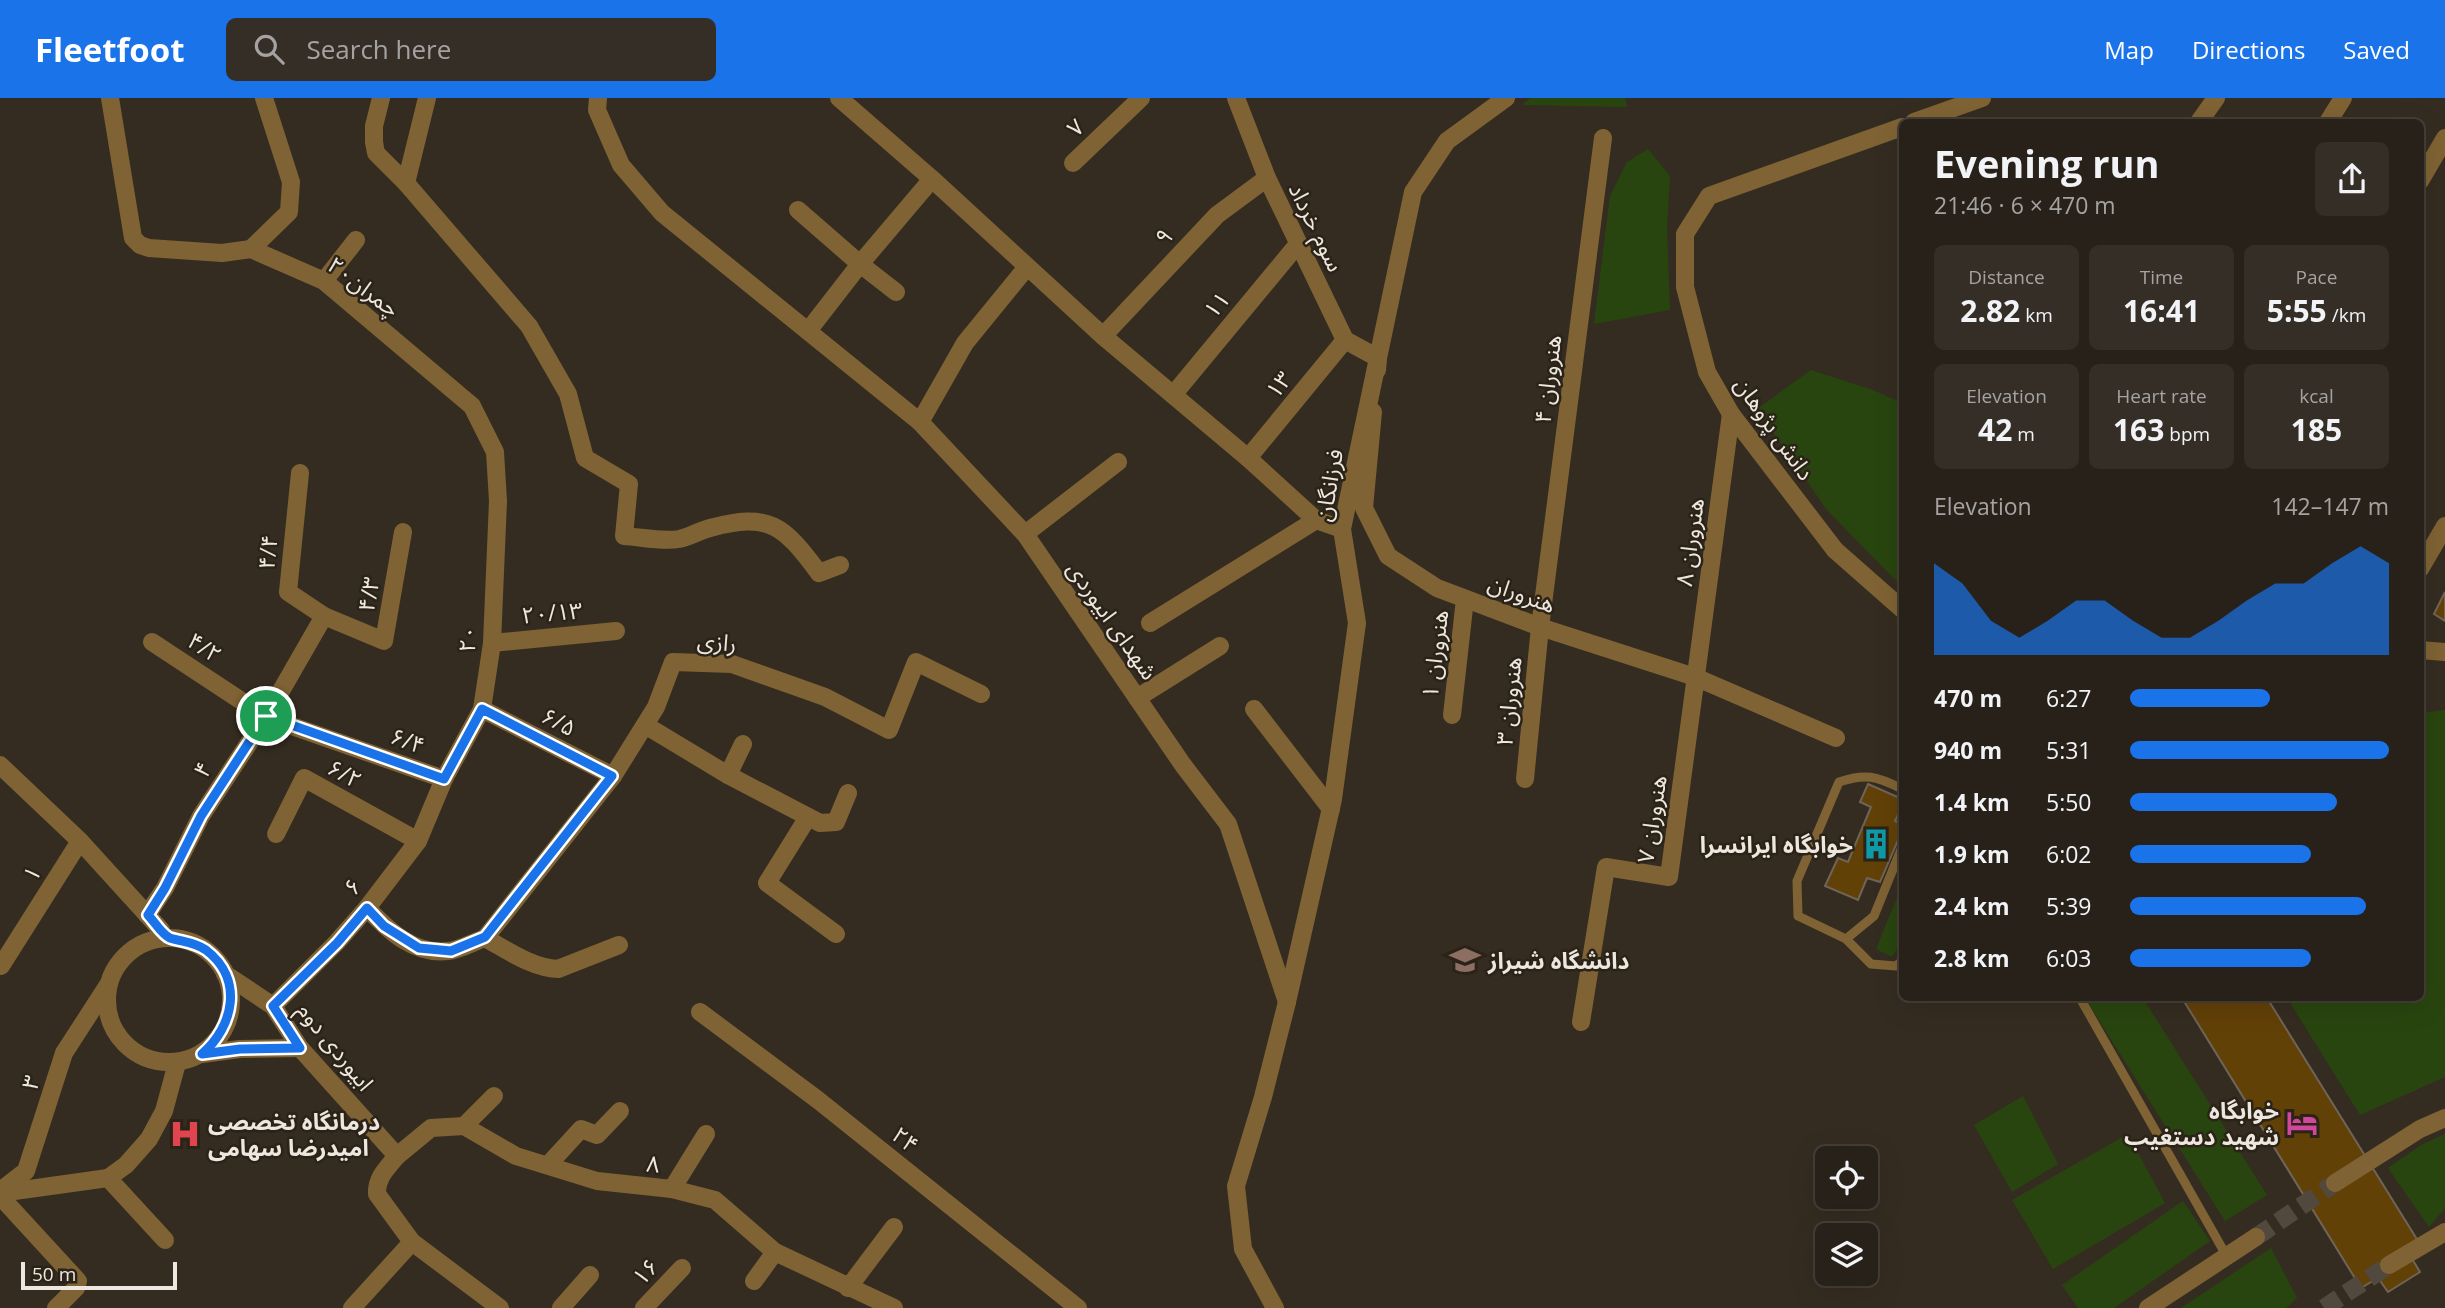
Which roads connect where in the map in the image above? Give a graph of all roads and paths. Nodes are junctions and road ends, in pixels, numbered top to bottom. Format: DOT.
graph roads {
  1 [pos="110,98"];
  2 [pos="264,98"];
  3 [pos="381,98"];
  4 [pos="427,98"];
  5 [pos="598,98"];
  6 [pos="1141,98"];
  7 [pos="1236,98"];
  8 [pos="1506,98"];
  9 [pos="1982,98"];
  10 [pos="2216,98"];
  11 [pos="2343,98"];
  12 [pos="842,99"];
  13 [pos="1922,119"];
  14 [pos="2201,119"];
  15 [pos="2330,119"];
  16 [pos="1899,128"];
  17 [pos="1603,138"];
  18 [pos="2445,138"];
  19 [pos="1073,163"];
  20 [pos="2424,174"];
  21 [pos="1267,178"];
  22 [pos="933,179"];
  23 [pos="405,183"];
  24 [pos="798,210"];
  25 [pos="356,240"];
  26 [pos="1298,244"];
  27 [pos="251,249"];
  28 [pos="860,264"];
  29 [pos="1027,267"];
  30 [pos="324,281"];
  31 [pos="896,292"];
  32 [pos="808,331"];
  33 [pos="1103,335"];
  34 [pos="1345,340"];
  35 [pos="1378,358"];
  36 [pos="1173,395"];
  37 [pos="1731,414"];
  38 [pos="920,422"];
  39 [pos="1248,458"];
  40 [pos="1118,462"];
  41 [pos="299,473"];
  42 [pos="498,494"];
  43 [pos="1316,520"];
  44 [pos="2445,526"];
  45 [pos="1342,529"];
  46 [pos="403,532"];
  47 [pos="1025,534"];
  48 [pos="2424,562"];
  49 [pos="840,565"];
  50 [pos="1465,599"];
  51 [pos="1899,606"];
  52 [pos="324,616"];
  53 [pos="1150,623"];
  54 [pos="1540,626"];
  55 [pos="616,631"];
  56 [pos="152,642"];
  57 [pos="492,643"];
  58 [pos="1220,646"];
  59 [pos="2424,650"];
  60 [pos="2445,652"];
  61 [pos="1695,677"];
  62 [pos="981,695"];
  63 [pos="1137,698"];
  64 [pos="482,709"];
  65 [pos="1254,709"];
  66 [pos="1452,715"];
  67 [pos="266,716"];
  68 [pos="645,725"];
  69 [pos="1836,738"];
  70 [pos="743,744"];
  71 [pos="356,748"];
  72 [pos="0,765"];
  73 [pos="728,775"];
  74 [pos="612,776"];
  75 [pos="444,779"];
  76 [pos="1525,779"];
  77 [pos="1899,787"];
  78 [pos="848,793"];
  79 [pos="1331,809"];
  80 [pos="808,817"];
  81 [pos="276,834"];
  82 [pos="80,841"];
  83 [pos="418,841"];
  84 [pos="1899,854"];
  85 [pos="367,908"];
  86 [pos="148,915"];
  87 [pos="165,934"];
  88 [pos="836,934"];
  89 [pos="485,937"];
  90 [pos="1846,939"];
  91 [pos="619,945"];
  92 [pos="1899,964"];
  93 [pos="1,966"];
  94 [pos="225,974"];
  95 [pos="108,985"];
  96 [pos="2082,1001"];
  97 [pos="1287,1002"];
  98 [pos="273,1006"];
  99 [pos="700,1012"];
  100 [pos="1581,1022"];
  101 [pos="300,1048"];
  102 [pos="202,1054"];
  103 [pos="177,1063"];
  104 [pos="494,1096"];
  105 [pos="620,1111"];
  106 [pos="2445,1118"];
  107 [pos="464,1126"];
  108 [pos="706,1134"];
  109 [pos="397,1156"];
  110 [pos="548,1165"];
  111 [pos="108,1178"];
  112 [pos="2335,1183"];
  113 [pos="672,1189"];
  114 [pos="0,1194"];
  115 [pos="894,1227"];
  116 [pos="2445,1232"];
  117 [pos="2256,1237"];
  118 [pos="165,1240"];
  119 [pos="412,1242"];
  120 [pos="775,1252"];
  121 [pos="2226,1255"];
  122 [pos="2389,1265"];
  123 [pos="682,1268"];
  124 [pos="590,1275"];
  125 [pos="754,1281"];
  126 [pos="848,1288"];
  127 [pos="56,1308"];
  128 [pos="352,1308"];
  129 [pos="500,1308"];
  130 [pos="561,1308"];
  131 [pos="644,1308"];
  132 [pos="894,1308"];
  133 [pos="1079,1308"];
  134 [pos="1275,1308"];
  135 [pos="2148,1308"];
  1 -- 27 [label="street, چمران۲۰"];
  2 -- 27 [label="street"];
  3 -- 23 [label="street"];
  4 -- 23 [label="street"];
  5 -- 32 [label="street, شهدای ابیوردی"];
  6 -- 19 [label="street, ۷"];
  7 -- 21 [label="street, سوم خرداد"];
  8 -- 35 [label="street, فرزانگان"];
  9 -- 13 [label="street"];
  10 -- 14 [label="street"];
  11 -- 15 [label="street"];
  12 -- 22 [label="street"];
  16 -- 37 [label="street, دانش پژوهان"];
  17 -- 54 [label="street, هنروران ۴"];
  18 -- 20 [label="street"];
  21 -- 26 [label="street, سوم خرداد"];
  21 -- 33 [label="street, ۹"];
  22 -- 28 [label="street"];
  22 -- 29 [label="street"];
  23 -- 49 [label="street"];
  24 -- 28 [label="street"];
  25 -- 30 [label="street"];
  26 -- 34 [label="street, سوم خرداد"];
  26 -- 36 [label="street, ۱۱"];
  27 -- 30 [label="street, چمران۲۰"];
  28 -- 31 [label="street"];
  28 -- 32 [label="street"];
  29 -- 33 [label="street"];
  29 -- 38 [label="street"];
  30 -- 42 [label="street, چمران۲۰"];
  32 -- 38 [label="street, شهدای ابیوردی"];
  33 -- 36 [label="street"];
  34 -- 35 [label="street"];
  34 -- 39 [label="street, ۱۳"];
  35 -- 45 [label="street, فرزانگان"];
  35 -- 50 [label="street, هنروران"];
  36 -- 39 [label="street"];
  37 -- 51 [label="street, دانش پژوهان"];
  37 -- 61 [label="street, هنروران ۸"];
  38 -- 47 [label="street, شهدای ابیوردی"];
  39 -- 43 [label="street"];
  40 -- 47 [label="street"];
  41 -- 52 [label="street, ۴/۴"];
  42 -- 57 [label="street, ۲۰"];
  43 -- 45 [label="street"];
  43 -- 53 [label="street"];
  44 -- 48 [label="street"];
  45 -- 79 [label="street, فرزانگان"];
  46 -- 52 [label="street, ۴/۳"];
  47 -- 63 [label="street, شهدای ابیوردی"];
  50 -- 54 [label="street, هنروران"];
  50 -- 66 [label="street, هنروران ۱"];
  52 -- 67 [label="street, ۴"];
  54 -- 61 [label="street, هنروران"];
  54 -- 76 [label="street, هنروران ۳"];
  55 -- 57 [label="street, ۲۰/۱۳"];
  56 -- 67 [label="street, ۴/۲"];
  57 -- 64 [label="street, ۲۰"];
  58 -- 63 [label="street"];
  59 -- 60 [label="street"];
  61 -- 69 [label="street, هنروران"];
  61 -- 100 [label="street, هنروران ۷"];
  62 -- 68 [label="street, رازی"];
  63 -- 97 [label="street, شهدای ابیوردی"];
  64 -- 74 [label="street, ۶/۵"];
  64 -- 75 [label="street, ۲۰"];
  65 -- 79 [label="street"];
  67 -- 71 [label="street, ۴/۲"];
  67 -- 86 [label="street, ۴"];
  68 -- 73 [label="street"];
  68 -- 74 [label="street, رازی"];
  70 -- 73 [label="street"];
  71 -- 75 [label="street, ۶/۴"];
  72 -- 82 [label="street"];
  73 -- 80 [label="street"];
  74 -- 89 [label="street, رازی"];
  75 -- 83 [label="street, ۶"];
  77 -- 90 [label="lane"];
  78 -- 80 [label="street"];
  79 -- 97 [label="street, فرزانگان"];
  80 -- 88 [label="street"];
  81 -- 83 [label="street, ۶/۲"];
  82 -- 86 [label="street"];
  82 -- 93 [label="street, ۱"];
  83 -- 85 [label="street, ۶"];
  84 -- 90 [label="lane"];
  85 -- 89 [label="street"];
  85 -- 98 [label="street, ۶"];
  86 -- 87 [label="street"];
  87 -- 94 [label="street"];
  87 -- 95 [label="street"];
  89 -- 91 [label="street"];
  90 -- 92 [label="lane"];
  94 -- 98 [label="street, ابیوردی دوم"];
  94 -- 102 [label="street"];
  95 -- 103 [label="street"];
  95 -- 114 [label="street, ۳"];
  96 -- 121 [label="lane"];
  97 -- 134 [label="street"];
  98 -- 101 [label="street, ابیوردی دوم"];
  99 -- 133 [label="street, ۲۴"];
  101 -- 102 [label="street"];
  101 -- 109 [label="street, ابیوردی دوم"];
  102 -- 103 [label="street"];
  103 -- 111 [label="street"];
  104 -- 107 [label="street"];
  105 -- 110 [label="street"];
  106 -- 112 [label="street"];
  107 -- 109 [label="street"];
  107 -- 110 [label="street, ۸"];
  108 -- 113 [label="street"];
  109 -- 119 [label="street"];
  110 -- 113 [label="street, ۸"];
  111 -- 114 [label="street"];
  111 -- 118 [label="street"];
  113 -- 120 [label="street, ۸"];
  114 -- 127 [label="street"];
  115 -- 126 [label="street"];
  116 -- 122 [label="street"];
  117 -- 121 [label="street"];
  119 -- 128 [label="street"];
  119 -- 129 [label="street"];
  120 -- 125 [label="street"];
  120 -- 126 [label="street, ۸"];
  121 -- 135 [label="street"];
  123 -- 131 [label="street, ۱۶"];
  124 -- 130 [label="street"];
  126 -- 132 [label="street, ۸"];
}
